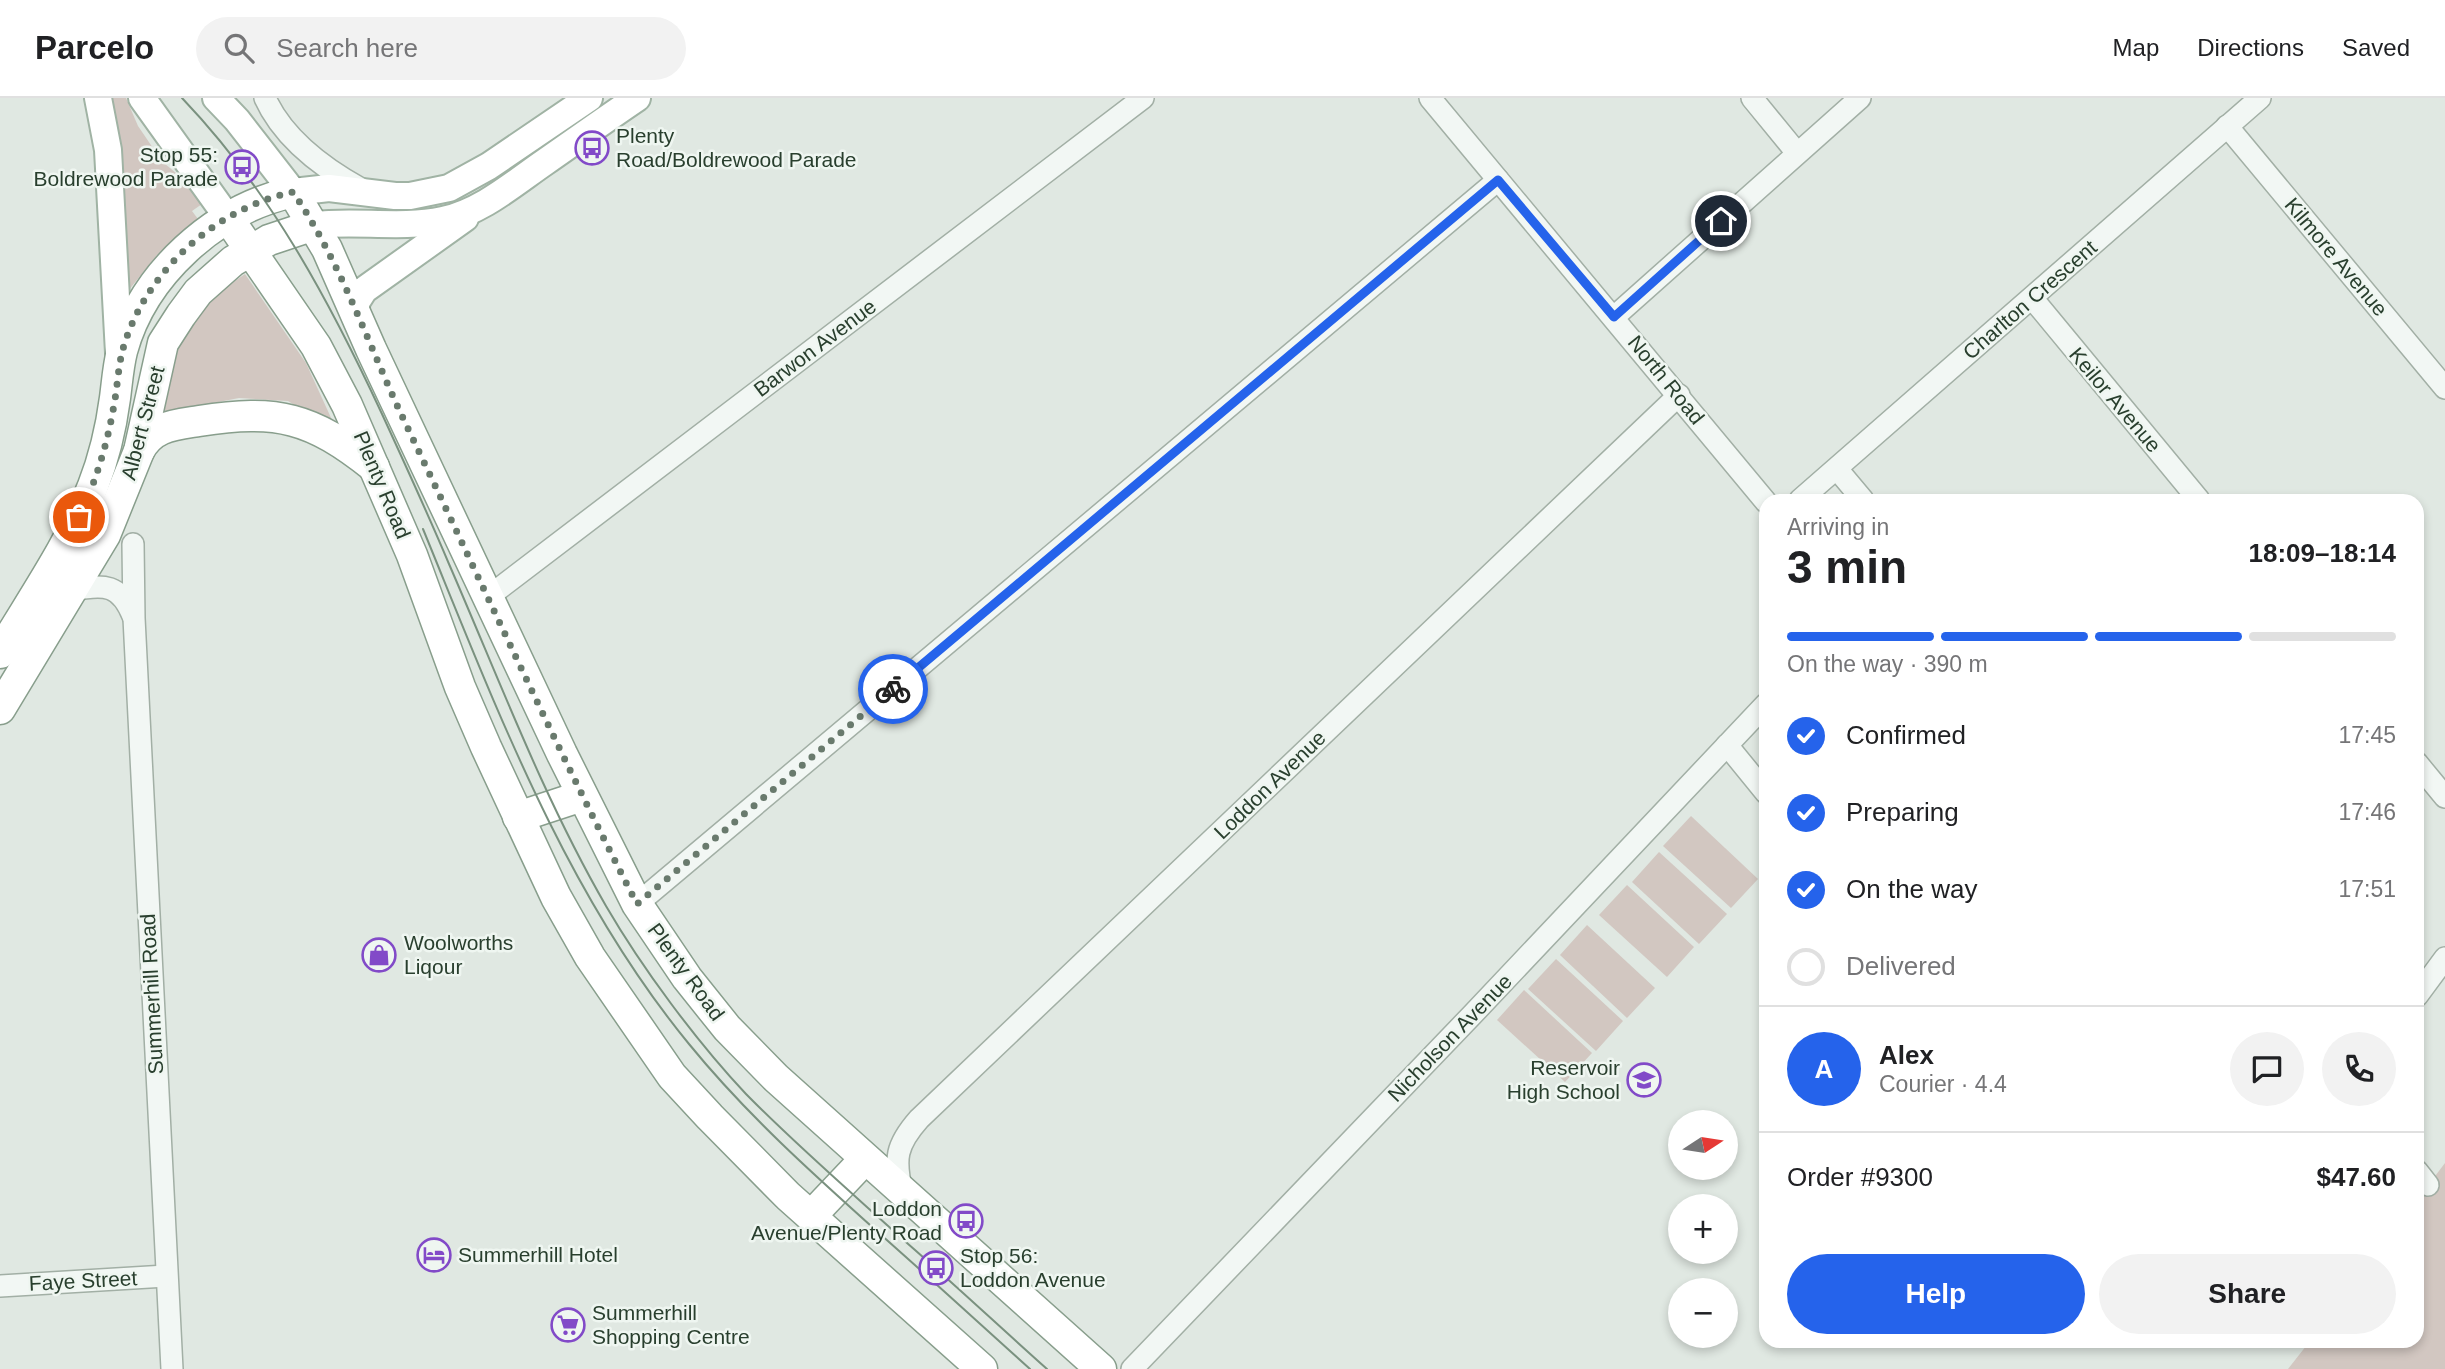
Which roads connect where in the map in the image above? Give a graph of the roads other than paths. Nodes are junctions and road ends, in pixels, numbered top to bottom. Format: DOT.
graph roads {
  1 [pos="99,98"];
  2 [pos="142,98"];
  3 [pos="265,98"];
  4 [pos="589,98"];
  5 [pos="637,98"];
  6 [pos="1143,98"];
  7 [pos="1430,98"];
  8 [pos="1752,98"];
  9 [pos="1860,98"];
  10 [pos="2260,98"];
  11 [pos="218,99"];
  12 [pos="2227,127"];
  13 [pos="1797,153"];
  14 [pos="1498,180"];
  15 [pos="364,191"];
  16 [pos="293,192"];
  17 [pos="480,206"];
  18 [pos="228,218"];
  19 [pos="314,225"];
  20 [pos="250,250"];
  21 [pos="2032,298"];
  22 [pos="355,311"];
  23 [pos="1614,317"];
  24 [pos="118,369"];
  25 [pos="2445,388"];
  26 [pos="1678,395"];
  27 [pos="139,450"];
  28 [pos="1837,469"];
  29 [pos="377,470"];
  30 [pos="1759,494"];
  31 [pos="1807,494"];
  32 [pos="1858,494"];
  33 [pos="2194,494"];
  34 [pos="133,544"];
  35 [pos="72,590"];
  36 [pos="488,597"];
  37 [pos="134,618"];
  38 [pos="0,653"];
  39 [pos="0,709"];
  40 [pos="1759,711"];
  41 [pos="1727,745"];
  42 [pos="2424,772"];
  43 [pos="1759,784"];
  44 [pos="582,796"];
  45 [pos="2445,797"];
  46 [pos="518,817"];
  47 [pos="637,904"];
  48 [pos="2445,958"];
  49 [pos="2424,986"];
  50 [pos="865,1159"];
  51 [pos="902,1192"];
  52 [pos="811,1216"];
  53 [pos="166,1276"];
  54 [pos="0,1286"];
  55 [pos="172,1369"];
  56 [pos="982,1369"];
  57 [pos="1101,1369"];
  58 [pos="1132,1369"];
  1 -- 24 [label="main road"];
  2 -- 18 [label="main road, Plenty Road"];
  3 -- 15 [label="street"];
  4 -- 15 [label="main road"];
  5 -- 17 [label="main road"];
  6 -- 36 [label="street, Barwon Avenue"];
  7 -- 14 [label="street, North Road"];
  8 -- 13 [label="street"];
  9 -- 13 [label="street"];
  10 -- 12 [label="street, Charlton Crescent"];
  11 -- 16 [label="main road, Plenty Road"];
  12 -- 21 [label="street, Charlton Crescent"];
  12 -- 25 [label="street, Kilmore Avenue"];
  13 -- 23 [label="street"];
  14 -- 23 [label="street, North Road"];
  14 -- 47 [label="street"];
  15 -- 16 [label="main road"];
  16 -- 18 [label="highway, Albert Street"];
  16 -- 19 [label="highway, Plenty Road"];
  17 -- 19 [label="main road"];
  17 -- 22 [label="main road"];
  18 -- 20 [label="highway, Plenty Road"];
  18 -- 24 [label="highway, Albert Street"];
  19 -- 20 [label="highway, Albert Street"];
  19 -- 22 [label="highway, Plenty Road"];
  20 -- 27 [label="highway, Albert Street"];
  20 -- 29 [label="highway, Plenty Road"];
  21 -- 28 [label="street, Charlton Crescent"];
  21 -- 33 [label="street, Keilor Avenue"];
  22 -- 36 [label="highway, Plenty Road"];
  23 -- 26 [label="street, North Road"];
  24 -- 38 [label="highway, Albert Street"];
  26 -- 30 [label="street, North Road"];
  26 -- 51 [label="street, Loddon Avenue"];
  27 -- 29 [label="highway"];
  27 -- 35 [label="highway, Albert Street"];
  28 -- 31 [label="street, Charlton Crescent"];
  28 -- 32 [label="street"];
  29 -- 46 [label="highway, Plenty Road"];
  34 -- 37 [label="street, Summerhill Road"];
  35 -- 37 [label="street"];
  35 -- 39 [label="highway, Albert Street"];
  36 -- 44 [label="highway, Plenty Road"];
  37 -- 53 [label="street, Summerhill Road"];
  40 -- 41 [label="street, Nicholson Avenue"];
  41 -- 43 [label="street"];
  41 -- 58 [label="street, Nicholson Avenue"];
  42 -- 45 [label="street"];
  44 -- 46 [label="highway"];
  44 -- 47 [label="highway, Plenty Road"];
  46 -- 52 [label="highway, Plenty Road"];
  47 -- 50 [label="highway, Plenty Road"];
  48 -- 49 [label="street"];
  50 -- 51 [label="highway, Plenty Road"];
  50 -- 52 [label="highway"];
  51 -- 57 [label="highway, Plenty Road"];
  52 -- 56 [label="highway, Plenty Road"];
  53 -- 54 [label="street, Faye Street"];
  53 -- 55 [label="street, Summerhill Road"];
}
